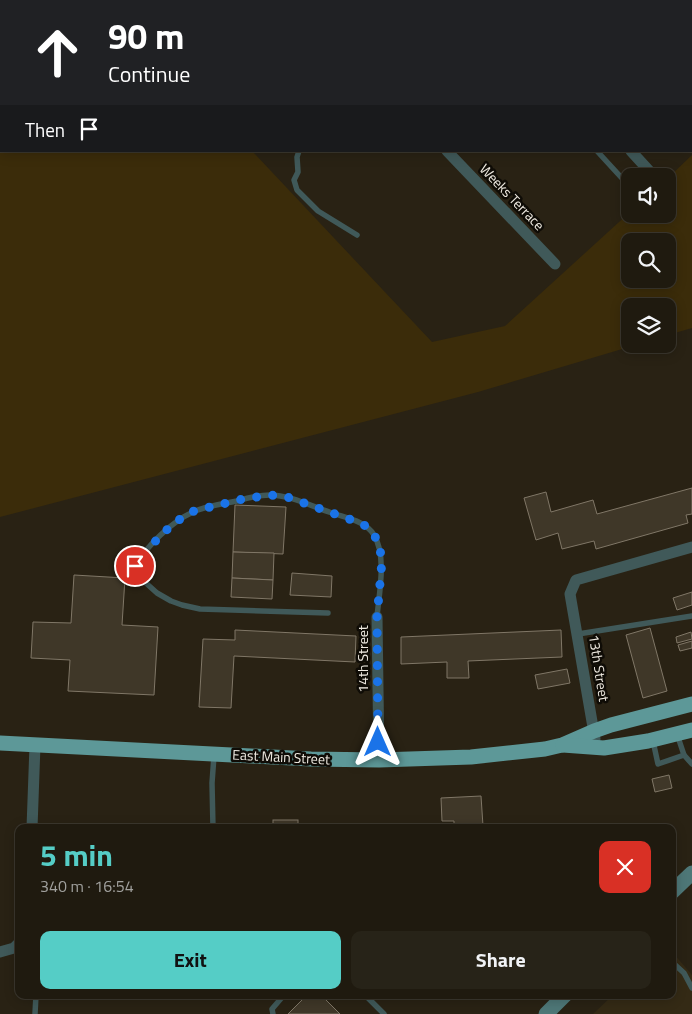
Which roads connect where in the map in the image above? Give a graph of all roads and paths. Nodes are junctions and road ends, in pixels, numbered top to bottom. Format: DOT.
graph roads {
  1 [pos="299,152"];
  2 [pos="449,152"];
  3 [pos="598,152"];
  4 [pos="632,152"];
  5 [pos="646,168"];
  6 [pos="621,177"];
  7 [pos="357,235"];
  8 [pos="554,264"];
  9 [pos="692,547"];
  10 [pos="328,613"];
  11 [pos="692,616"];
  12 [pos="377,617"];
  13 [pos="578,634"];
  14 [pos="692,704"];
  15 [pos="692,730"];
  16 [pos="594,731"];
  17 [pos="677,734"];
  18 [pos="652,740"];
  19 [pos="0,744"];
  20 [pos="35,745"];
  21 [pos="562,745"];
  22 [pos="597,748"];
  23 [pos="214,754"];
  24 [pos="684,755"];
  25 [pos="379,760"];
  26 [pos="692,764"];
  27 [pos="32,824"];
  28 [pos="213,824"];
  29 [pos="692,873"];
  30 [pos="676,888"];
  31 [pos="15,947"];
  32 [pos="0,952"];
  33 [pos="676,966"];
  34 [pos="692,988"];
  35 [pos="36,999"];
  36 [pos="281,999"];
  37 [pos="369,999"];
  38 [pos="561,999"];
  39 [pos="35,1014"];
  40 [pos="273,1014"];
  41 [pos="384,1014"];
  42 [pos="546,1014"];
  1 -- 7 [label="lane"];
  2 -- 8 [label="street, Weeks Terrace"];
  3 -- 6 [label="lane"];
  4 -- 5 [label="street"];
  9 -- 13 [label="street, 13th Street"];
  10 -- 12 [label="lane"];
  11 -- 13 [label="lane"];
  12 -- 25 [label="street, 14th Street"];
  13 -- 16 [label="street, 13th Street"];
  14 -- 16 [label="highway, East Main Street"];
  15 -- 17 [label="highway, East Main Street"];
  16 -- 21 [label="highway, East Main Street"];
  16 -- 22 [label="street, 13th Street"];
  17 -- 18 [label="highway, East Main Street"];
  17 -- 24 [label="lane"];
  18 -- 22 [label="highway, East Main Street"];
  18 -- 24 [label="lane"];
  19 -- 20 [label="highway, East Main Street"];
  20 -- 23 [label="highway, East Main Street"];
  20 -- 27 [label="street"];
  21 -- 22 [label="highway, East Main Street"];
  21 -- 25 [label="highway, East Main Street"];
  23 -- 25 [label="highway, East Main Street"];
  23 -- 28 [label="lane"];
  24 -- 26 [label="lane"];
  29 -- 30 [label="main road"];
  31 -- 32 [label="street"];
  33 -- 34 [label="lane"];
  35 -- 39 [label="lane"];
  36 -- 40 [label="lane"];
  37 -- 41 [label="lane"];
  38 -- 42 [label="main road"];
}
